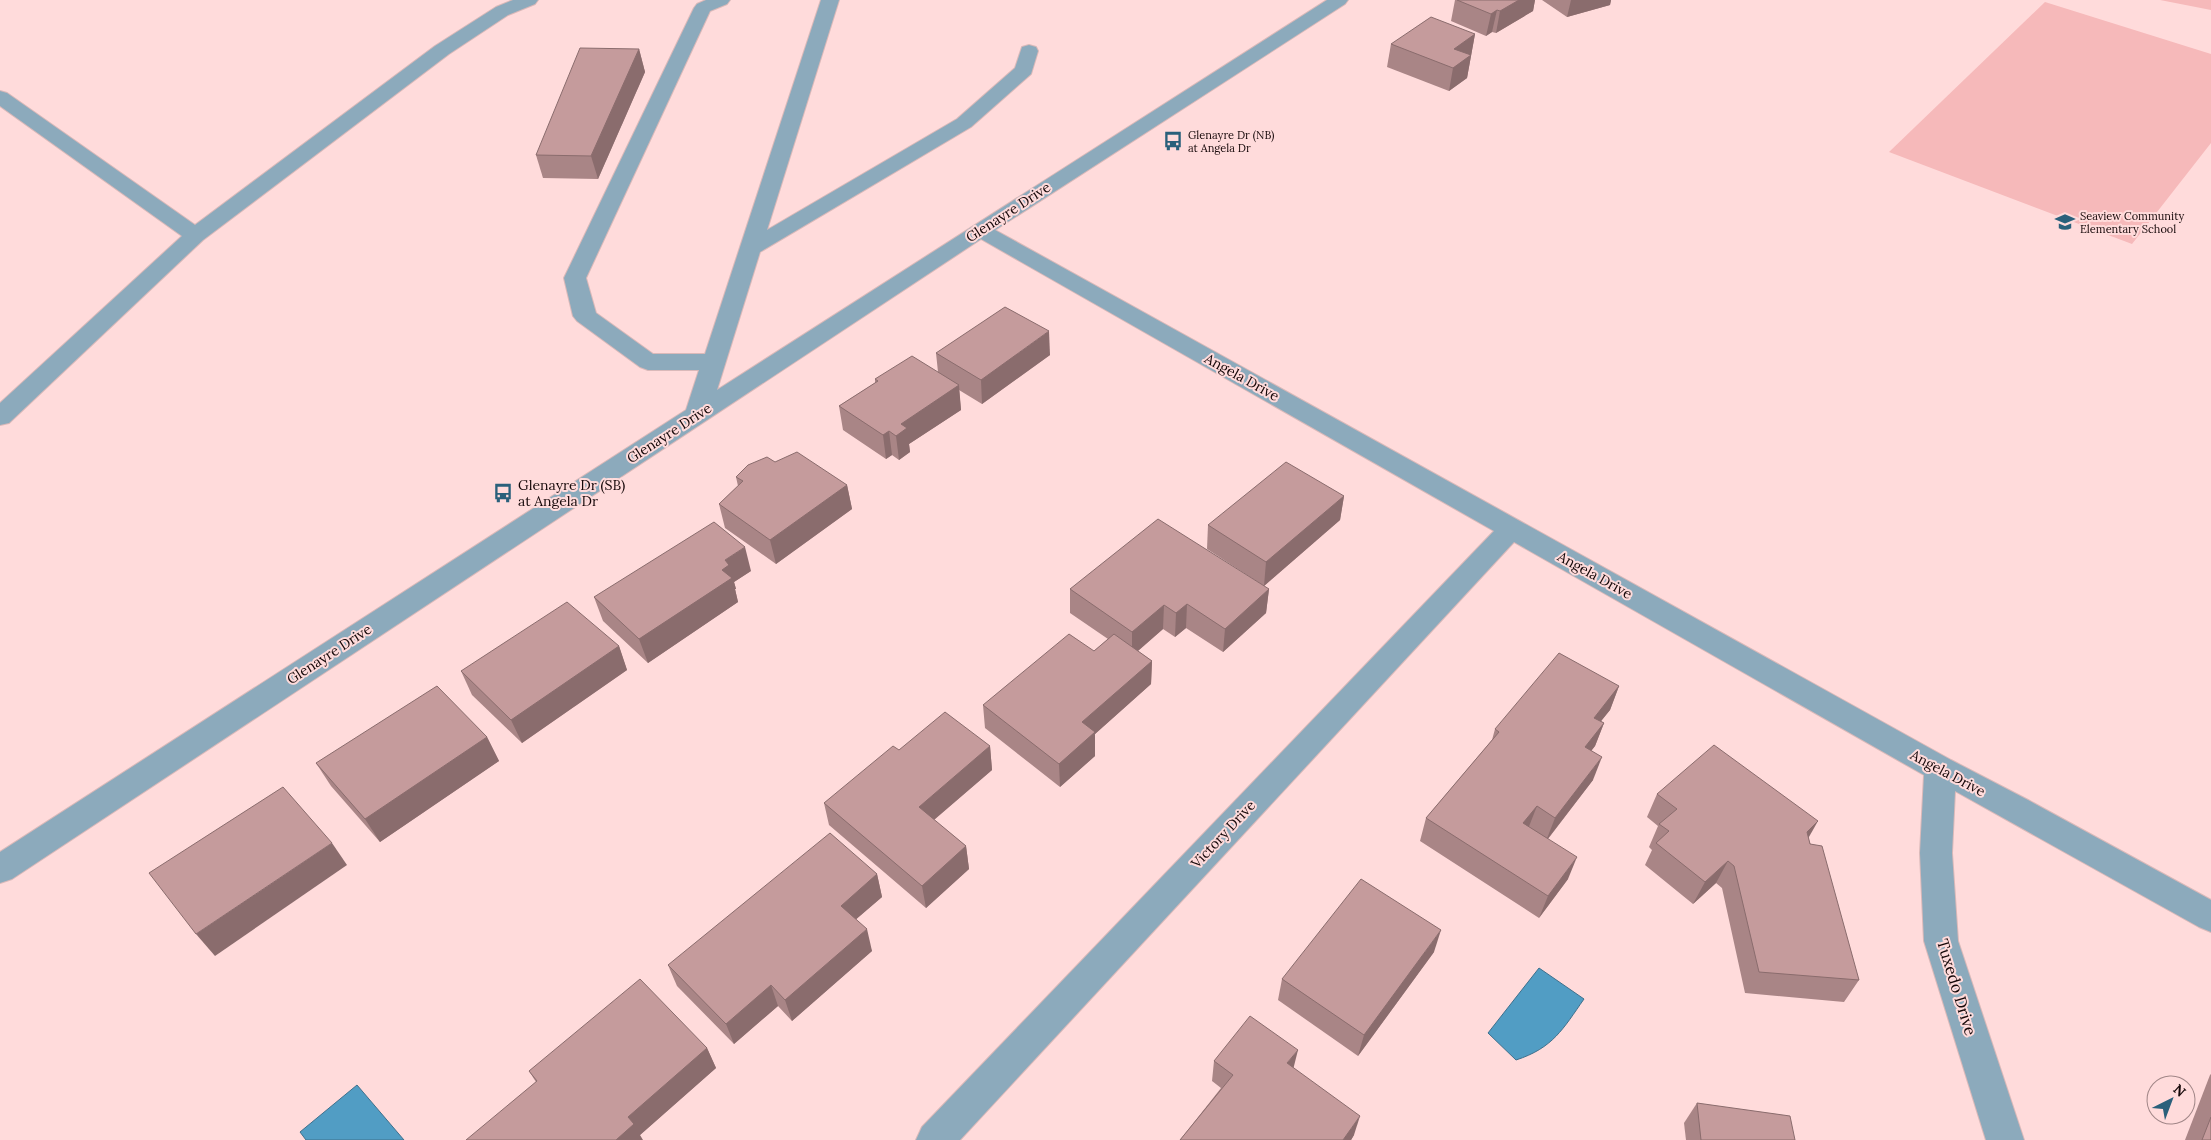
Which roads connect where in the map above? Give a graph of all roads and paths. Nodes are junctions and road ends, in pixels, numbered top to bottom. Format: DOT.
graph roads {
  1 [pos="529,0"];
  2 [pos="721,0"];
  3 [pos="830,0"];
  4 [pos="1339,0"];
  5 [pos="1028,51"];
  6 [pos="0,97"];
  7 [pos="980,230"];
  8 [pos="195,235"];
  9 [pos="750,249"];
  10 [pos="714,362"];
  11 [pos="697,414"];
  12 [pos="0,417"];
  13 [pos="1512,528"];
  14 [pos="1940,769"];
  15 [pos="0,868"];
  16 [pos="2211,917"];
  17 [pos="935,1140"];
  18 [pos="2005,1140"];
  1 -- 8 [label="street"];
  2 -- 10 [label="street"];
  3 -- 9 [label="street"];
  4 -- 7 [label="street, Glenayre Drive"];
  5 -- 9 [label="street"];
  6 -- 8 [label="street"];
  7 -- 11 [label="street, Glenayre Drive"];
  7 -- 13 [label="street, Angela Drive"];
  8 -- 12 [label="street"];
  9 -- 10 [label="street"];
  10 -- 11 [label="street"];
  11 -- 15 [label="street, Glenayre Drive"];
  13 -- 14 [label="street, Angela Drive"];
  13 -- 17 [label="street, Victory Drive"];
  14 -- 16 [label="street, Angela Drive"];
  14 -- 18 [label="street, Tuxedo Drive"];
}
